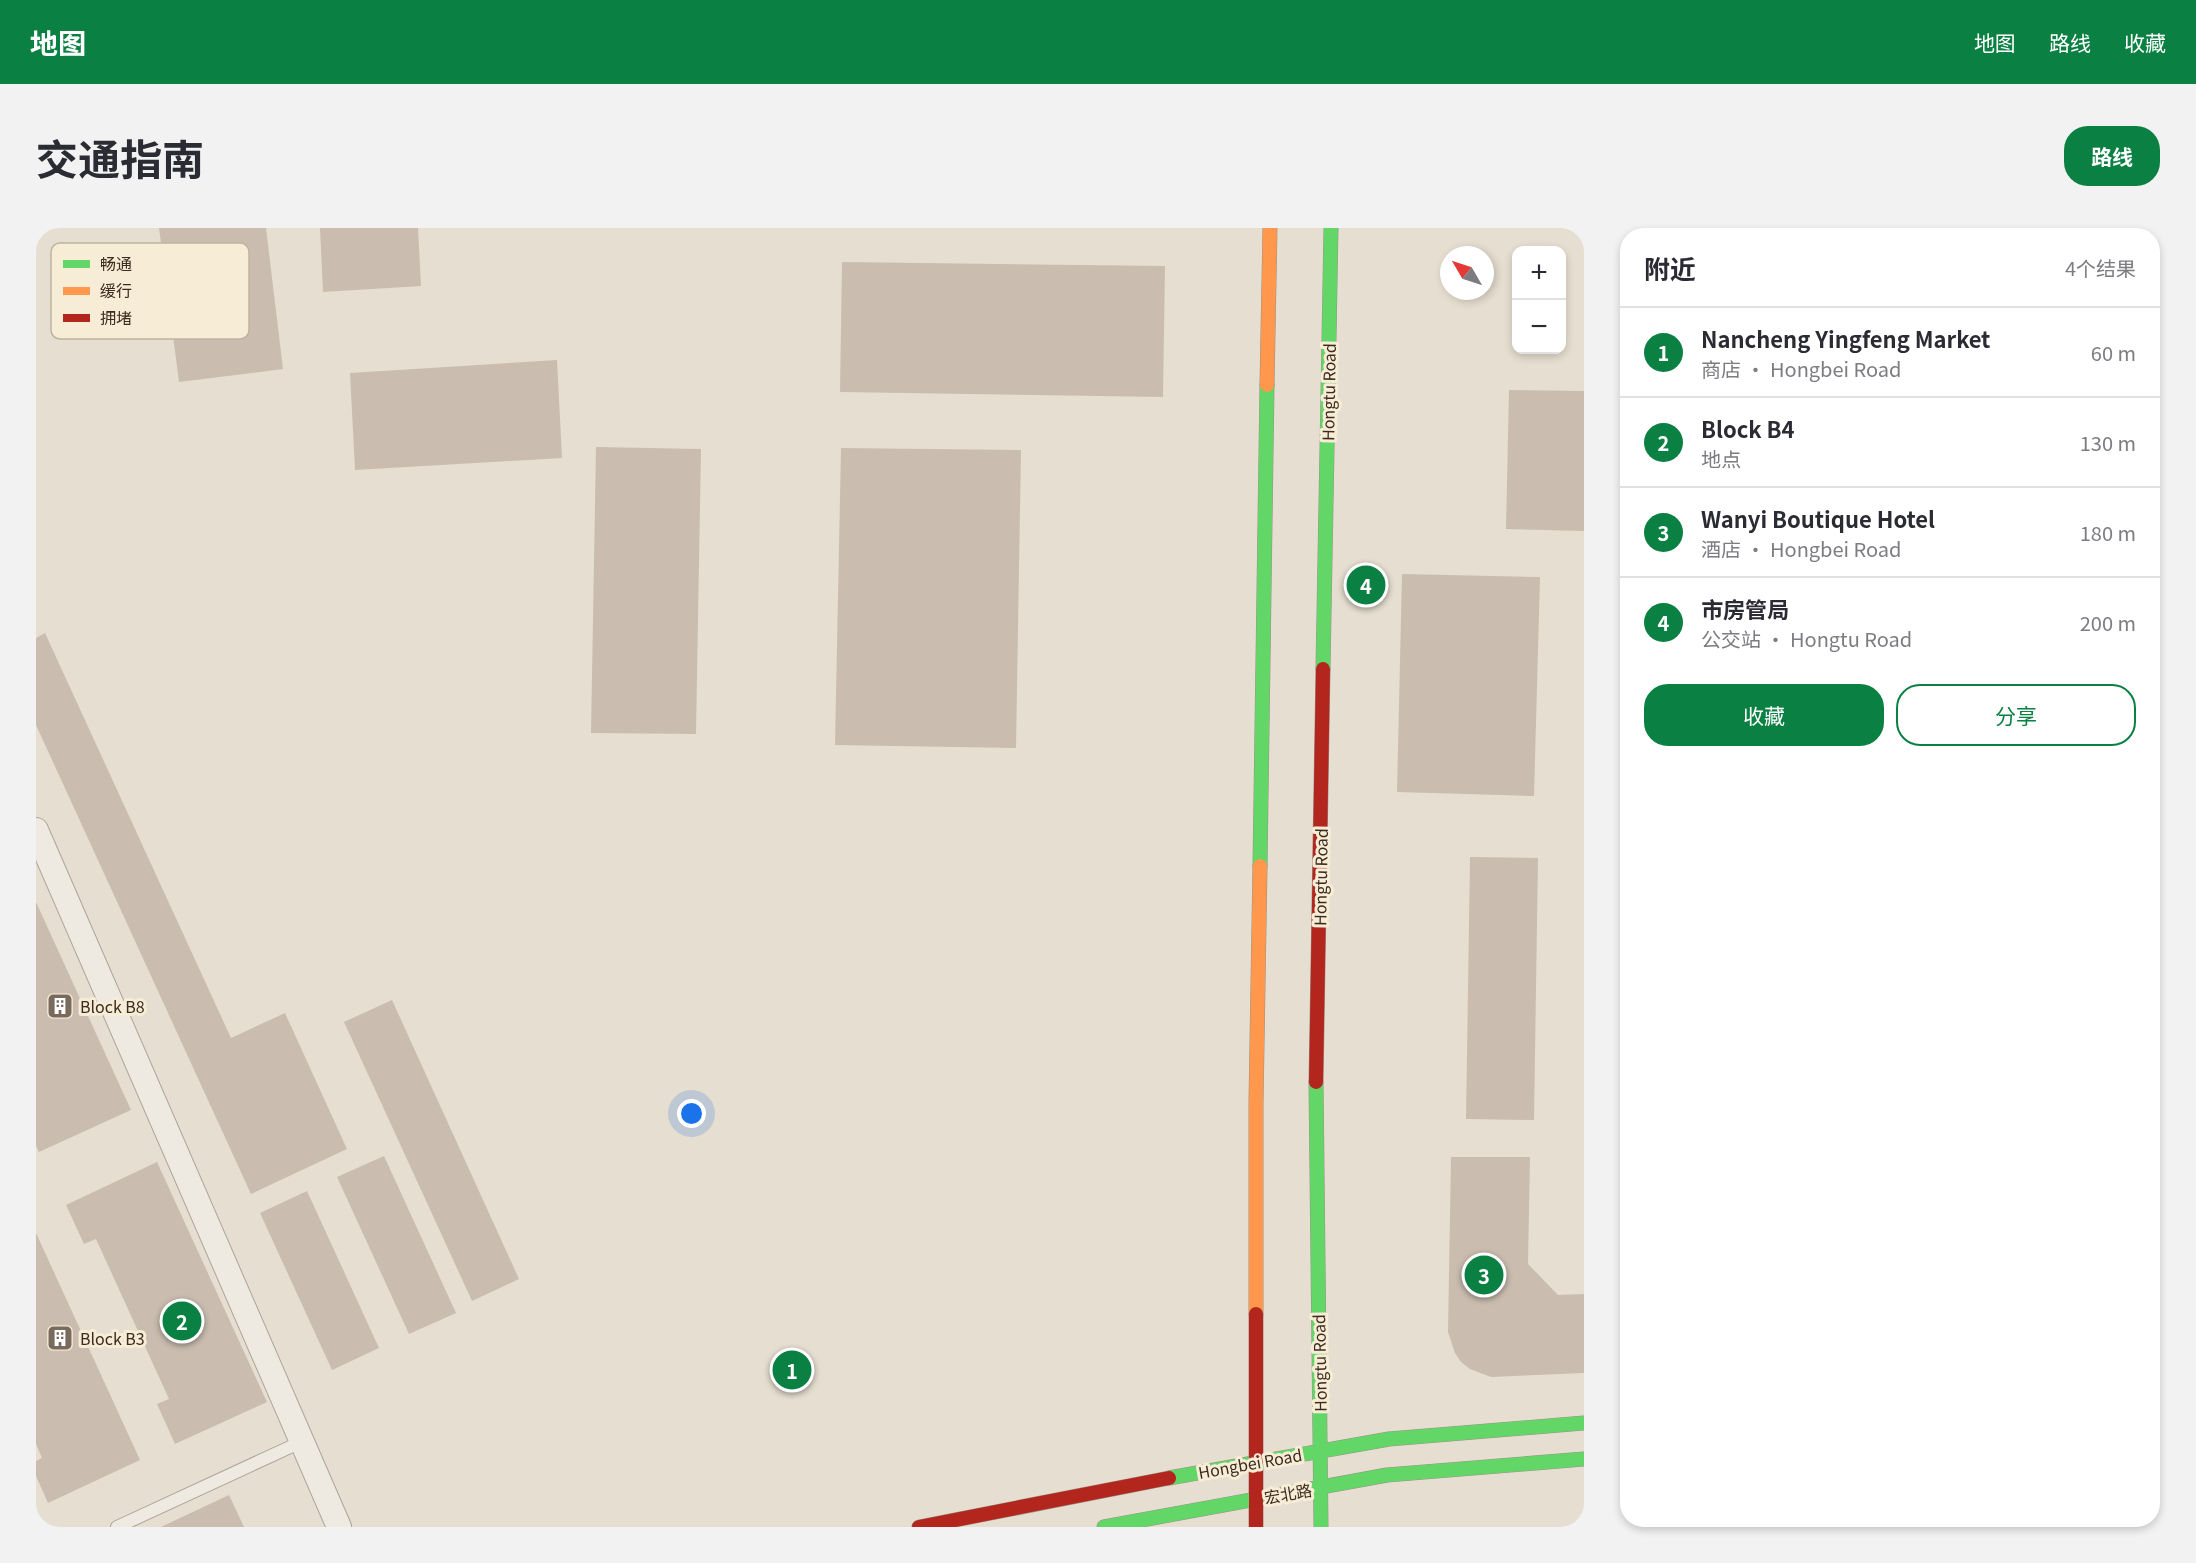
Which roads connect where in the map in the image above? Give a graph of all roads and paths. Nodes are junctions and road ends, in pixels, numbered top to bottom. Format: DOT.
graph roads {
  1 [pos="1270,228"];
  2 [pos="1330,228"];
  3 [pos="36,830"];
  4 [pos="1584,1423"];
  5 [pos="301,1442"];
  6 [pos="1320,1451"];
  7 [pos="1584,1459"];
  8 [pos="1256,1462"];
  9 [pos="1321,1487"];
  10 [pos="1256,1499"];
  11 [pos="117,1527"];
  12 [pos="339,1527"];
  13 [pos="919,1527"];
  14 [pos="1104,1527"];
  15 [pos="1256,1527"];
  16 [pos="1321,1527"];
  1 -- 8 [label="main road"];
  2 -- 6 [label="main road, Hongtu Road"];
  3 -- 5 [label="street"];
  4 -- 6 [label="main road, Hongbei Road"];
  5 -- 11 [label="lane"];
  5 -- 12 [label="street"];
  6 -- 8 [label="main road, Hongbei Road"];
  6 -- 9 [label="main road, Hongtu Road"];
  7 -- 9 [label="main road"];
  8 -- 10 [label="main road"];
  8 -- 13 [label="main road, Hongbei Road"];
  9 -- 10 [label="main road, 宏北路"];
  9 -- 16 [label="main road, Hongtu Road"];
  10 -- 14 [label="main road"];
  10 -- 15 [label="main road"];
}
